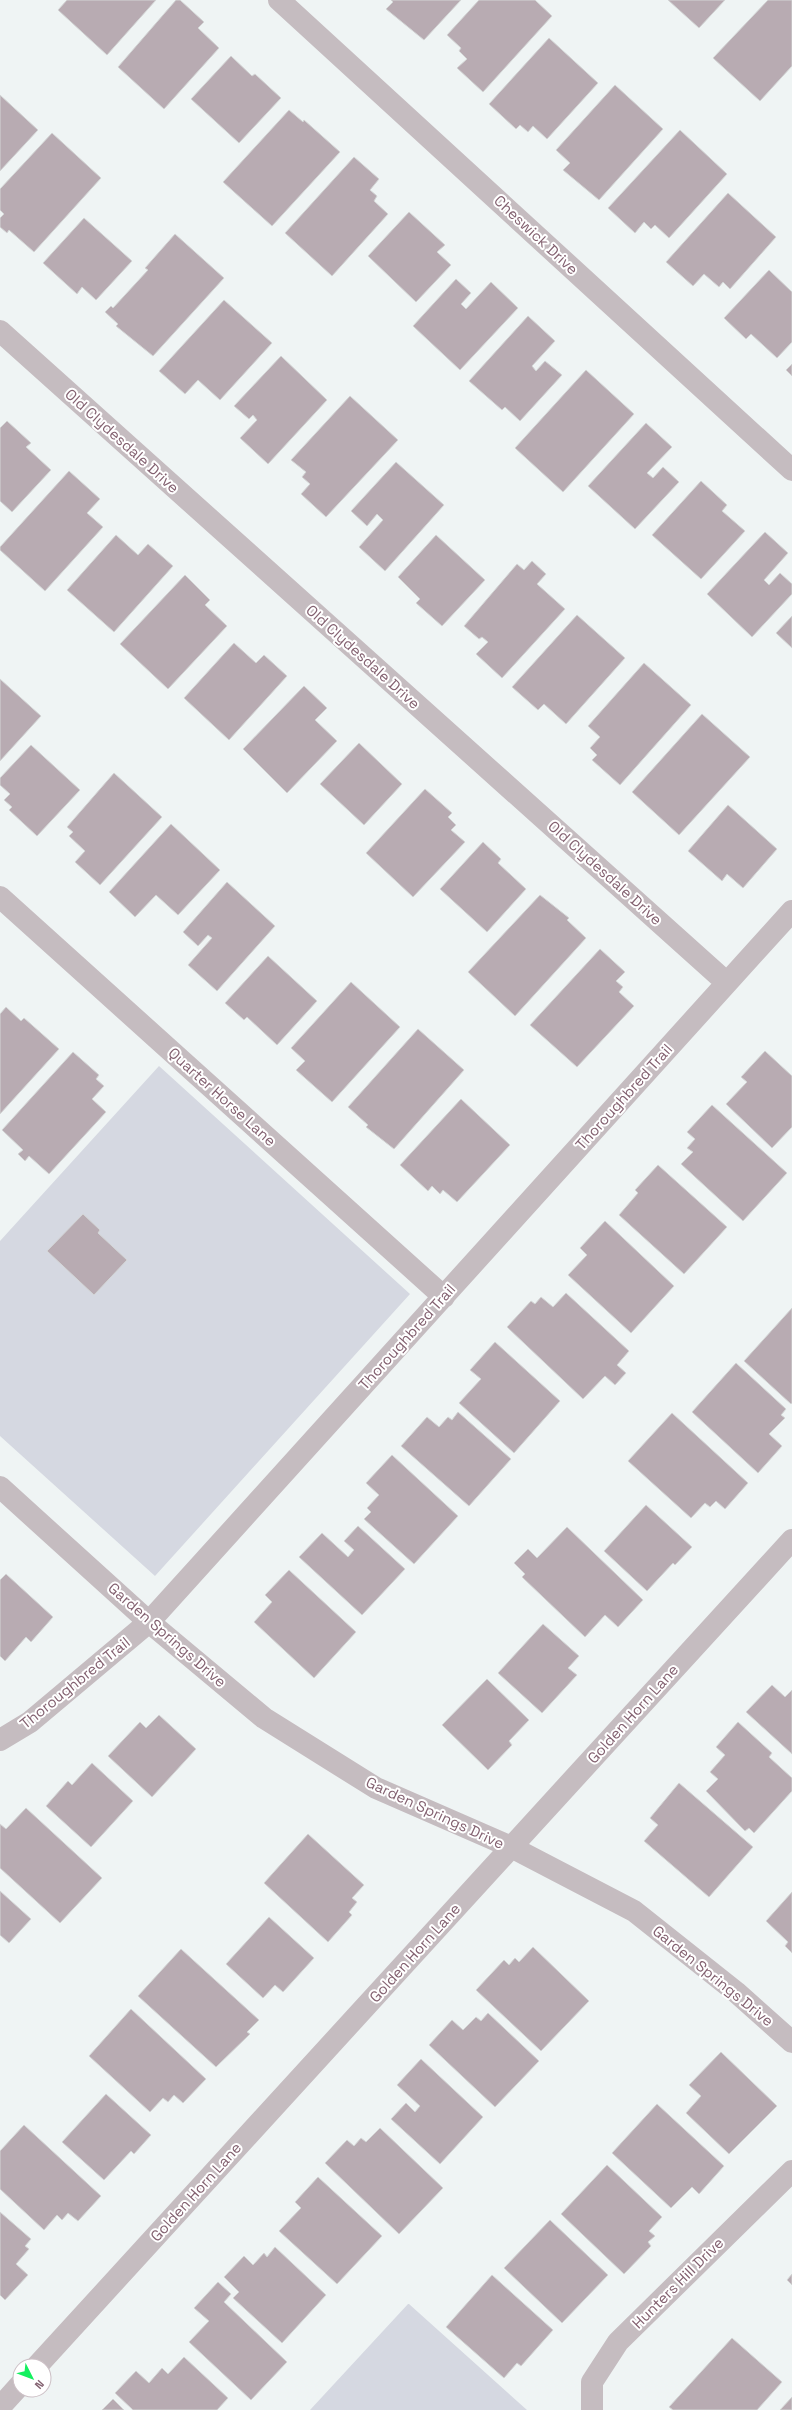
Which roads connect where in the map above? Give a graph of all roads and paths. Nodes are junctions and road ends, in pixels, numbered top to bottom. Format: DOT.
graph roads {
  1 [pos="294,5"];
  2 [pos="0,331"];
  3 [pos="792,470"];
  4 [pos="0,897"];
  5 [pos="792,911"];
  6 [pos="727,983"];
  7 [pos="444,1297"];
  8 [pos="0,1487"];
  9 [pos="792,1540"];
  10 [pos="149,1622"];
  11 [pos="0,1740"];
  12 [pos="511,1848"];
  13 [pos="792,2042"];
  14 [pos="792,2171"];
  15 [pos="44,2358"];
  16 [pos="12,2394"];
  17 [pos="0,2407"];
  18 [pos="592,2410"];
  1 -- 3 [label="street, Cheswick Drive"];
  2 -- 6 [label="street, Old Clydesdale Drive"];
  4 -- 7 [label="street, Quarter Horse Lane"];
  5 -- 6 [label="street, Thoroughbred Trail"];
  6 -- 7 [label="street, Thoroughbred Trail"];
  7 -- 10 [label="street, Thoroughbred Trail"];
  8 -- 10 [label="street, Garden Springs Drive"];
  9 -- 12 [label="street, Golden Horn Lane"];
  10 -- 11 [label="street, Thoroughbred Trail"];
  10 -- 12 [label="street, Garden Springs Drive"];
  12 -- 13 [label="street, Garden Springs Drive"];
  12 -- 15 [label="street, Golden Horn Lane"];
  14 -- 18 [label="street, Hunters Hill Drive"];
  16 -- 17 [label="street"];
}
